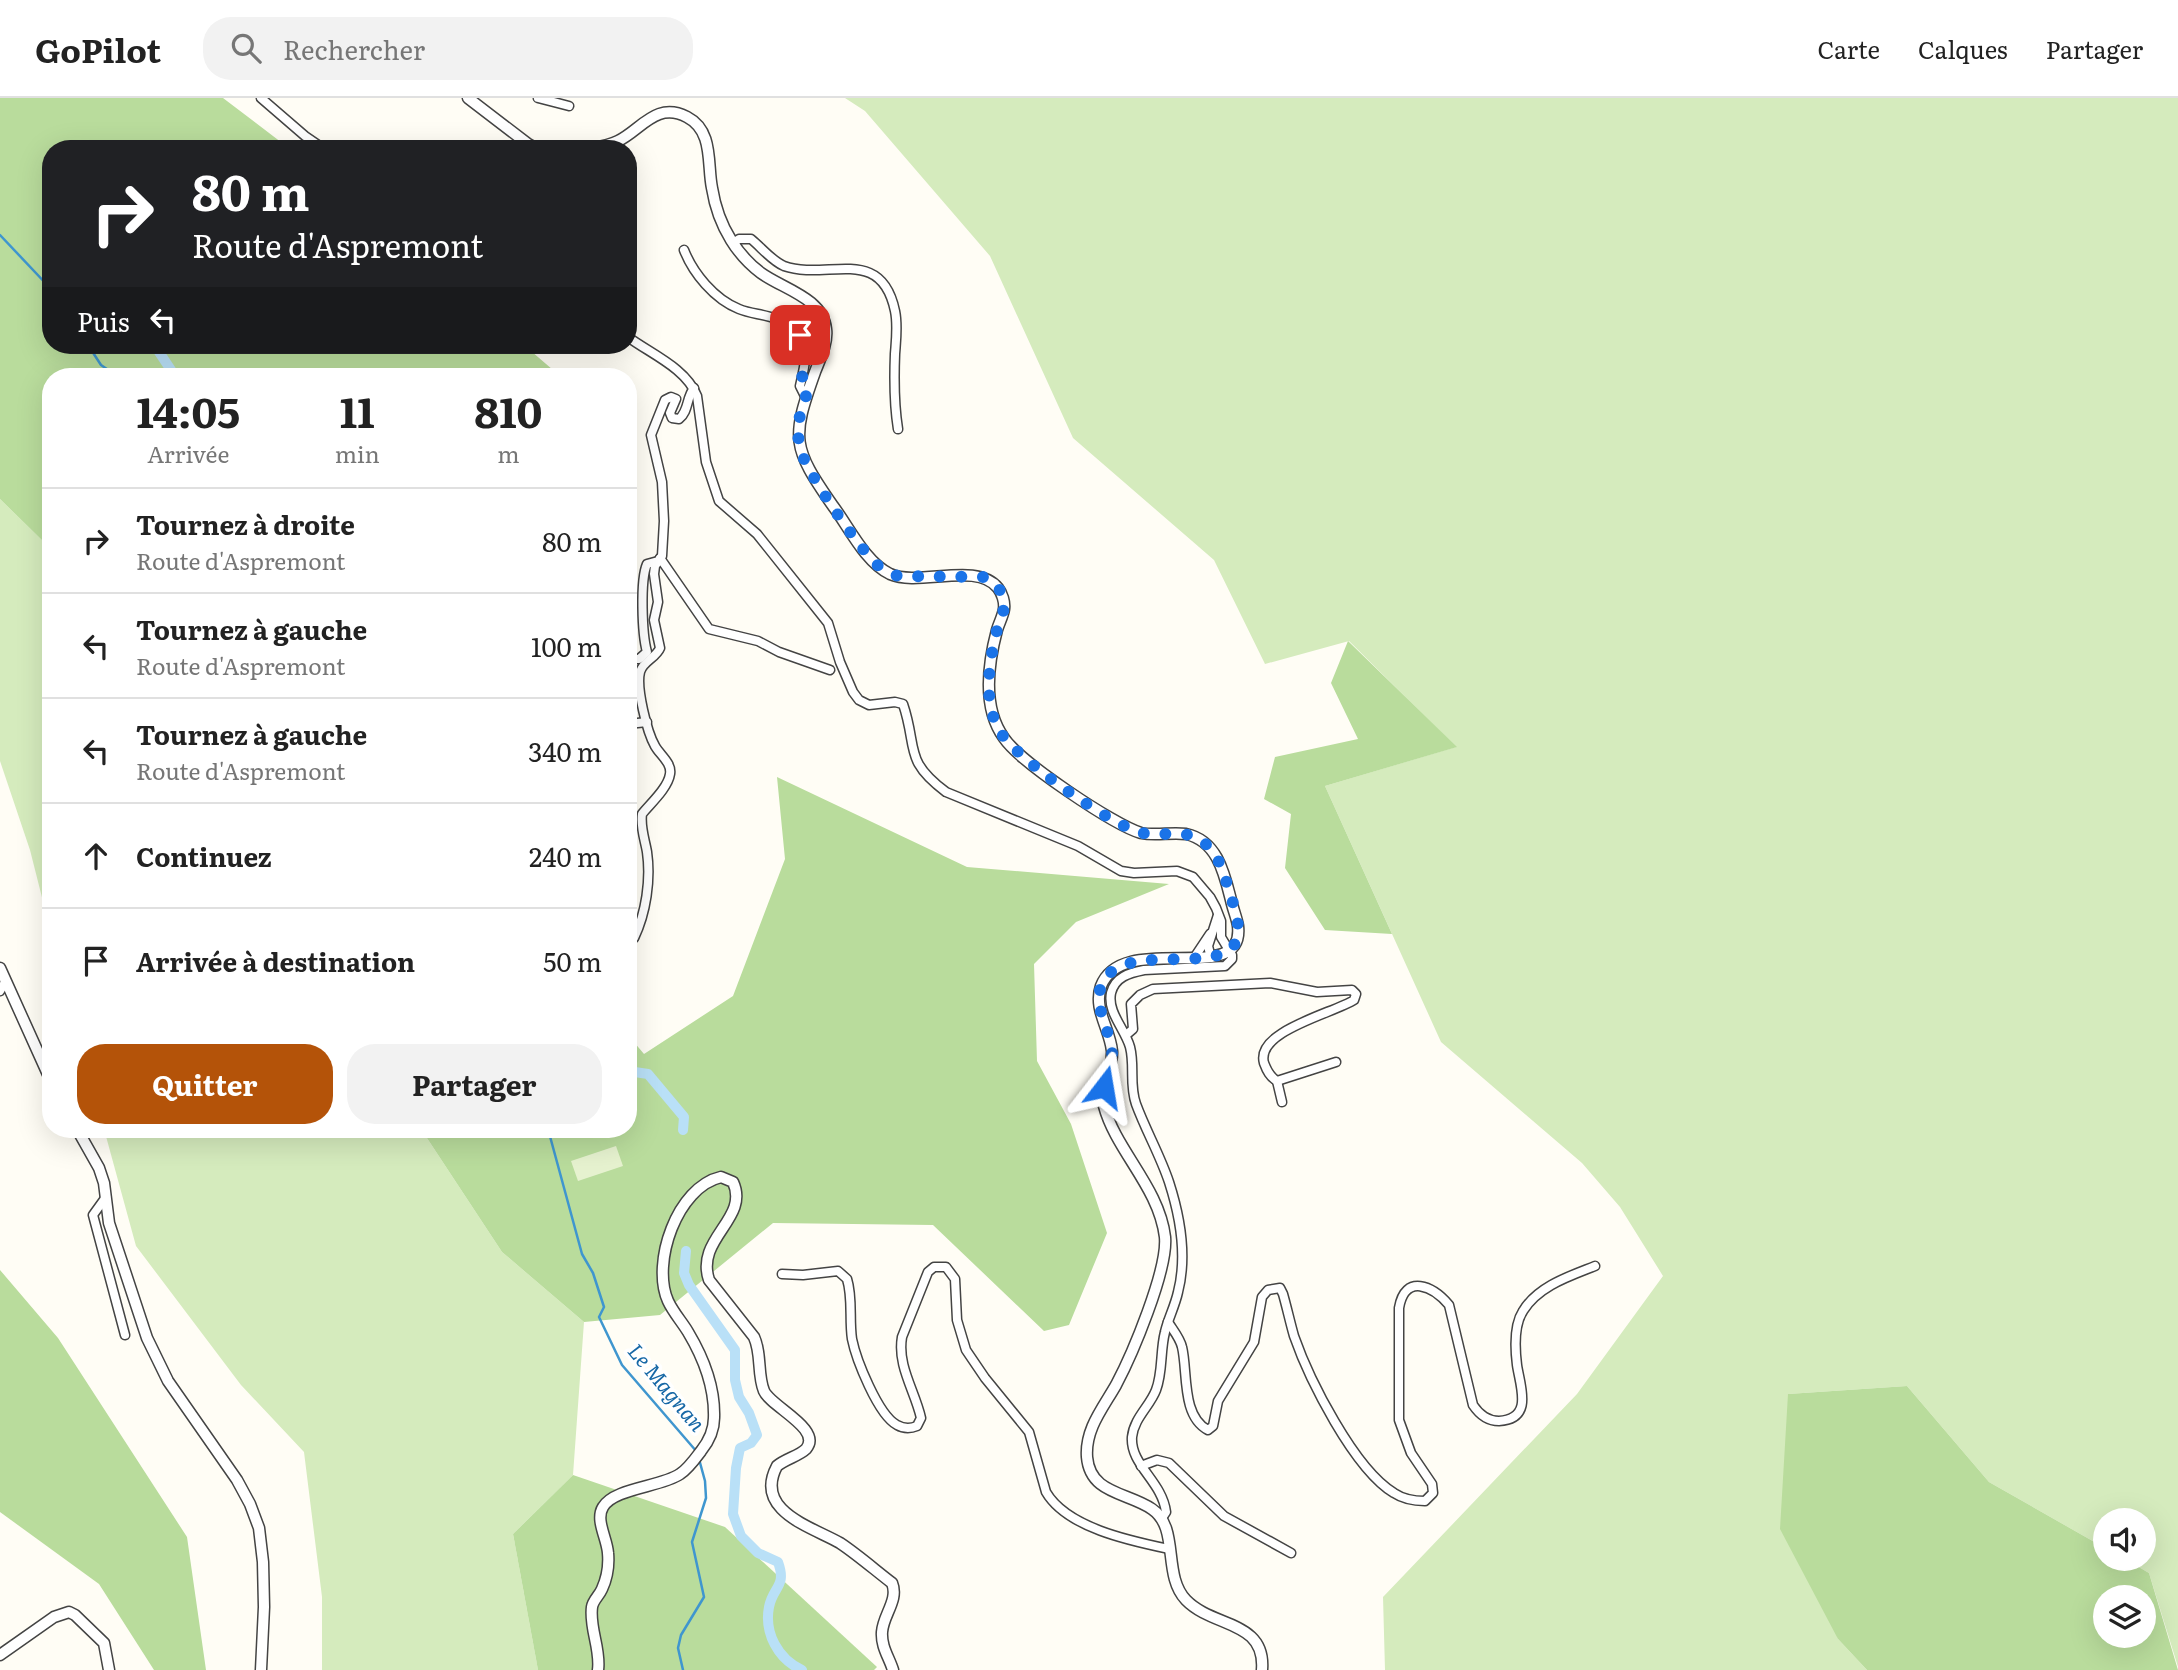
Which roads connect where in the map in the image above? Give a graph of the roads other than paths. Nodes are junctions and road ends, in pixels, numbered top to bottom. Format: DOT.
graph roads {
  1 [pos="261,98"];
  2 [pos="468,98"];
  3 [pos="538,98"];
  4 [pos="569,106"];
  5 [pos="311,140"];
  6 [pos="523,140"];
  7 [pos="618,140"];
  8 [pos="733,243"];
  9 [pos="684,250"];
  10 [pos="637,343"];
  11 [pos="694,388"];
  12 [pos="806,396"];
  13 [pos="898,429"];
  14 [pos="659,560"];
  15 [pos="637,660"];
  16 [pos="830,670"];
  17 [pos="647,722"];
  18 [pos="637,723"];
  19 [pos="1218,915"];
  20 [pos="637,932"];
  21 [pos="1212,932"];
  22 [pos="1230,951"];
  23 [pos="1194,958"];
  24 [pos="1211,958"];
  25 [pos="0,968"];
  26 [pos="3,986"];
  27 [pos="1126,1035"];
  28 [pos="1336,1062"];
  29 [pos="42,1064"];
  30 [pos="1277,1081"];
  31 [pos="1282,1102"];
  32 [pos="82,1138"];
  33 [pos="106,1197"];
  34 [pos="1595,1266"];
  35 [pos="782,1274"];
  36 [pos="1168,1322"];
  37 [pos="125,1335"];
  38 [pos="1141,1466"];
  39 [pos="1162,1518"];
  40 [pos="1169,1549"];
  41 [pos="1291,1553"];
  42 [pos="0,1655"];
  43 [pos="109,1670"];
  44 [pos="261,1670"];
  45 [pos="598,1670"];
  46 [pos="893,1670"];
  47 [pos="1262,1670"];
  1 -- 5 [label="street"];
  2 -- 6 [label="street"];
  3 -- 4 [label="street"];
  7 -- 8 [label="street"];
  8 -- 12 [label="street"];
  8 -- 13 [label="street"];
  9 -- 12 [label="street"];
  10 -- 11 [label="street"];
  11 -- 14 [label="street"];
  11 -- 19 [label="street"];
  12 -- 22 [label="street"];
  14 -- 15 [label="street"];
  14 -- 16 [label="street"];
  14 -- 17 [label="street"];
  17 -- 18 [label="street"];
  17 -- 20 [label="street"];
  19 -- 21 [label="street"];
  19 -- 22 [label="street"];
  21 -- 23 [label="street"];
  21 -- 24 [label="street"];
  22 -- 24 [label="street"];
  22 -- 27 [label="street"];
  23 -- 24 [label="street"];
  23 -- 39 [label="street"];
  25 -- 26 [label="street"];
  26 -- 29 [label="street"];
  27 -- 30 [label="street"];
  27 -- 36 [label="street"];
  28 -- 30 [label="street"];
  30 -- 31 [label="street"];
  32 -- 33 [label="street"];
  33 -- 37 [label="street"];
  33 -- 44 [label="street"];
  34 -- 36 [label="street"];
  35 -- 40 [label="street"];
  36 -- 38 [label="street"];
  38 -- 39 [label="street"];
  38 -- 41 [label="street"];
  39 -- 40 [label="street"];
  40 -- 47 [label="street"];
  42 -- 43 [label="street"];
  45 -- 46 [label="street"];
}
